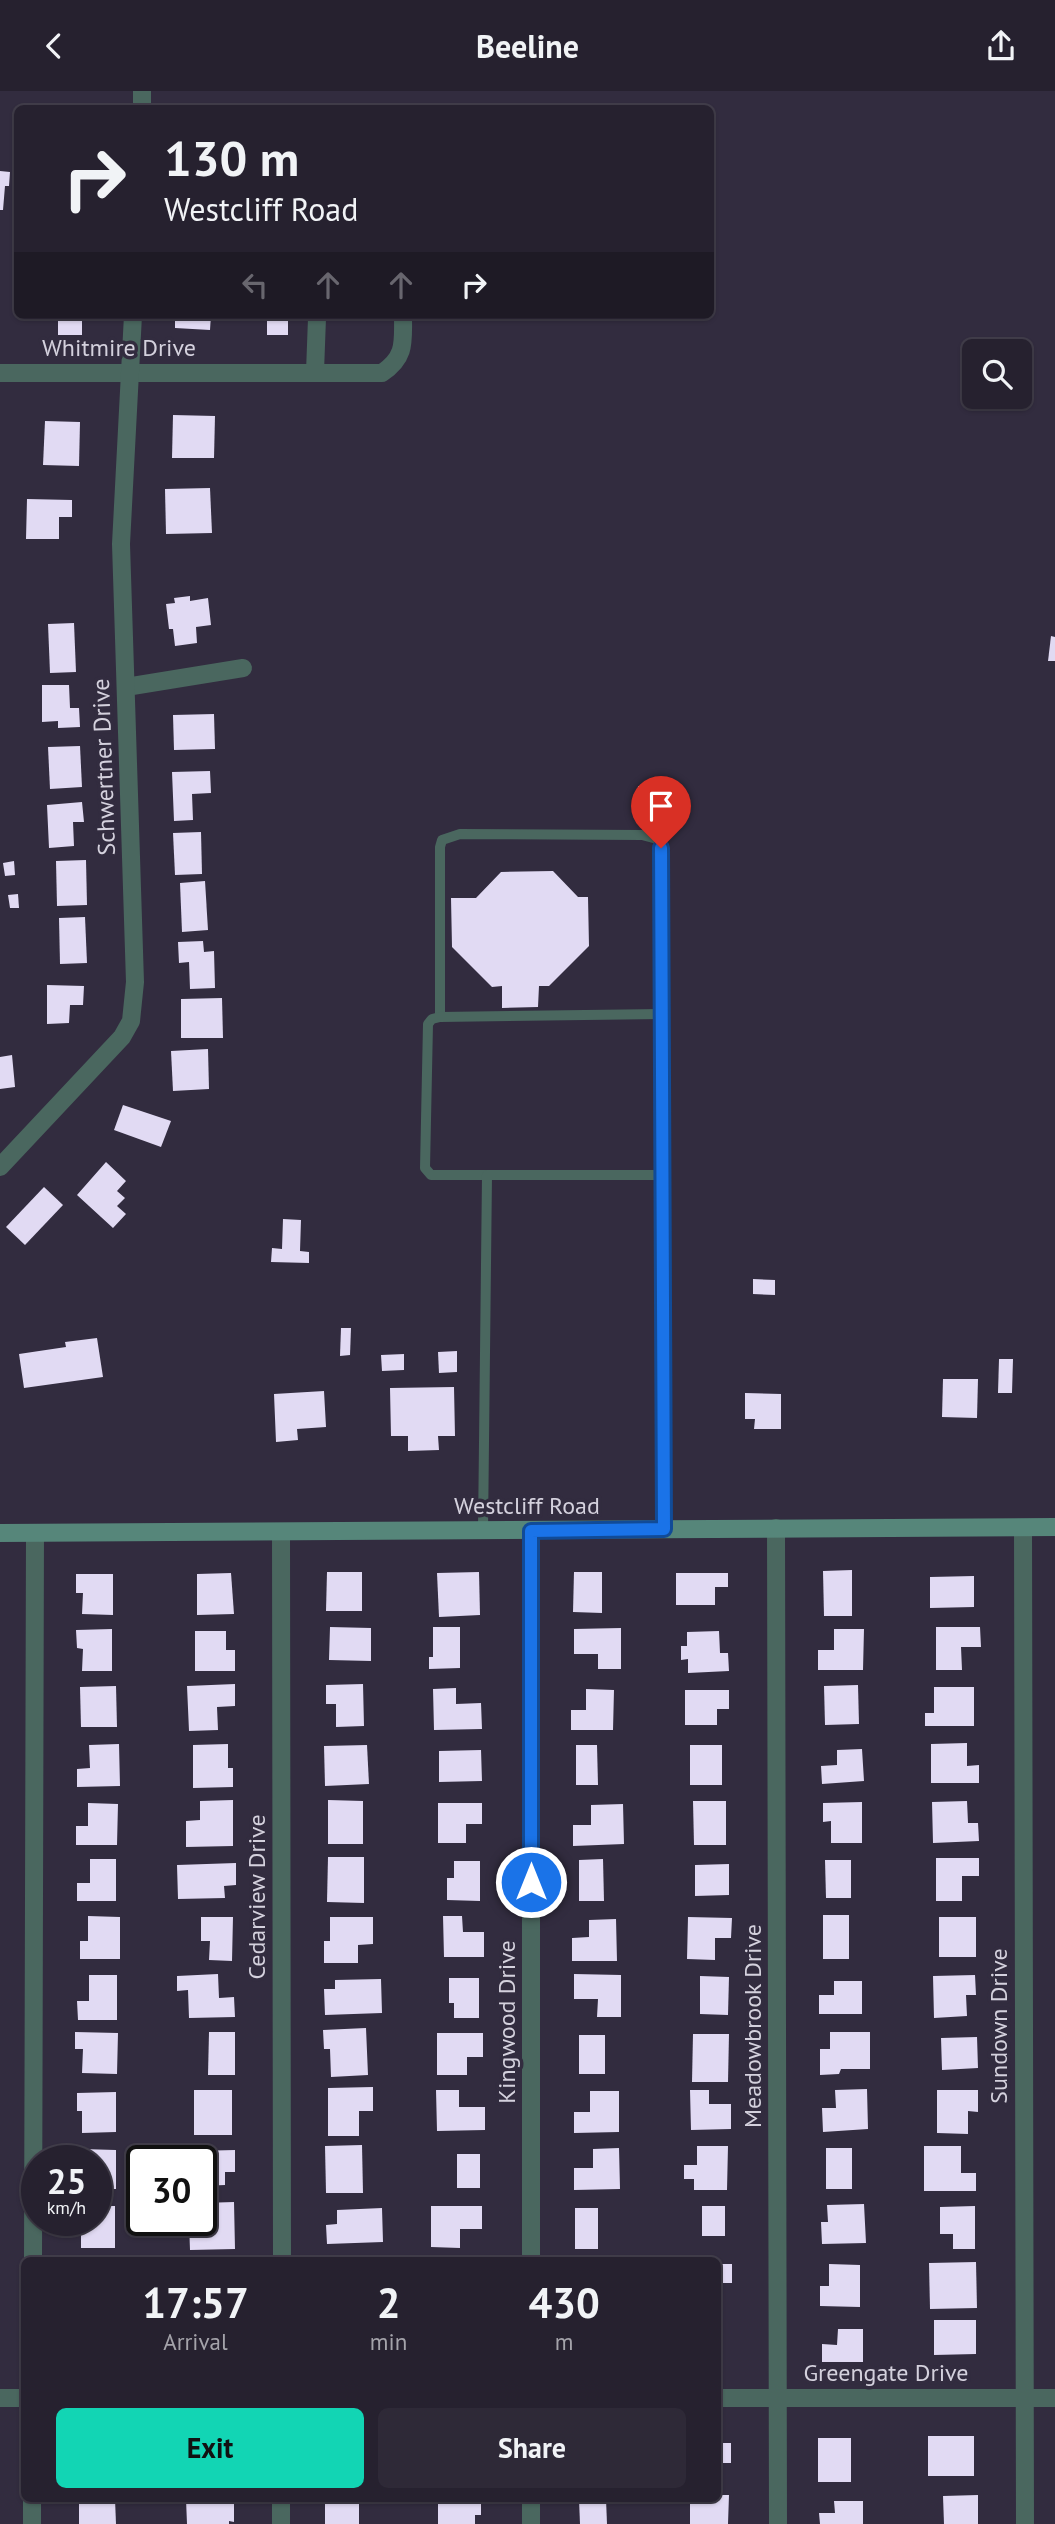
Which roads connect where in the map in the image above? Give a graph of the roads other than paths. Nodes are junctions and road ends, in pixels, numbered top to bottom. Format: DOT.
graph roads {
  1 [pos="133,319"];
  2 [pos="317,319"];
  3 [pos="403,319"];
  4 [pos="315,372"];
  5 [pos="0,373"];
  6 [pos="130,374"];
  7 [pos="243,668"];
  8 [pos="127,687"];
  9 [pos="662,1014"];
  10 [pos="440,1017"];
  11 [pos="0,1167"];
  12 [pos="487,1175"];
  13 [pos="662,1175"];
  14 [pos="1055,1527"];
  15 [pos="776,1528"];
  16 [pos="1023,1528"];
  17 [pos="664,1529"];
  18 [pos="483,1531"];
  19 [pos="531,1531"];
  20 [pos="281,1532"];
  21 [pos="0,1533"];
  22 [pos="35,1533"];
  23 [pos="33,2257"];
  24 [pos="282,2257"];
  25 [pos="531,2257"];
  26 [pos="0,2398"];
  27 [pos="21,2398"];
  28 [pos="721,2398"];
  29 [pos="778,2398"];
  30 [pos="1024,2398"];
  31 [pos="1055,2398"];
  32 [pos="32,2502"];
  33 [pos="281,2502"];
  34 [pos="531,2502"];
  35 [pos="32,2524"];
  36 [pos="281,2524"];
  37 [pos="531,2524"];
  38 [pos="778,2524"];
  39 [pos="1025,2524"];
  1 -- 6 [label="street, Schwertner Drive"];
  2 -- 4 [label="street"];
  3 -- 4 [label="street, Whitmire Drive"];
  4 -- 6 [label="street, Whitmire Drive"];
  5 -- 6 [label="street, Whitmire Drive"];
  6 -- 8 [label="street, Schwertner Drive"];
  7 -- 8 [label="street"];
  8 -- 11 [label="street, Schwertner Drive"];
  9 -- 10 [label="lane"];
  9 -- 10 [label="lane"];
  9 -- 13 [label="lane"];
  10 -- 12 [label="lane"];
  12 -- 13 [label="lane"];
  12 -- 18 [label="lane"];
  13 -- 17 [label="lane"];
  14 -- 16 [label="street, Westcliff Road"];
  15 -- 16 [label="street, Westcliff Road"];
  15 -- 17 [label="street, Westcliff Road"];
  15 -- 29 [label="street, Meadowbrook Drive"];
  16 -- 30 [label="street, Sundown Drive"];
  17 -- 19 [label="street, Westcliff Road"];
  18 -- 19 [label="street, Westcliff Road"];
  18 -- 20 [label="street, Westcliff Road"];
  19 -- 25 [label="street, Kingwood Drive"];
  20 -- 22 [label="street, Westcliff Road"];
  20 -- 24 [label="street, Cedarview Drive"];
  21 -- 22 [label="street, Westcliff Road"];
  22 -- 23 [label="street"];
  26 -- 27 [label="street"];
  28 -- 29 [label="street, Greengate Drive"];
  29 -- 30 [label="street, Greengate Drive"];
  29 -- 38 [label="street, Meadowbrook Drive"];
  30 -- 31 [label="street, Greengate Drive"];
  30 -- 39 [label="street, Sundown Drive"];
  32 -- 35 [label="street"];
  33 -- 36 [label="street"];
  34 -- 37 [label="street"];
}
